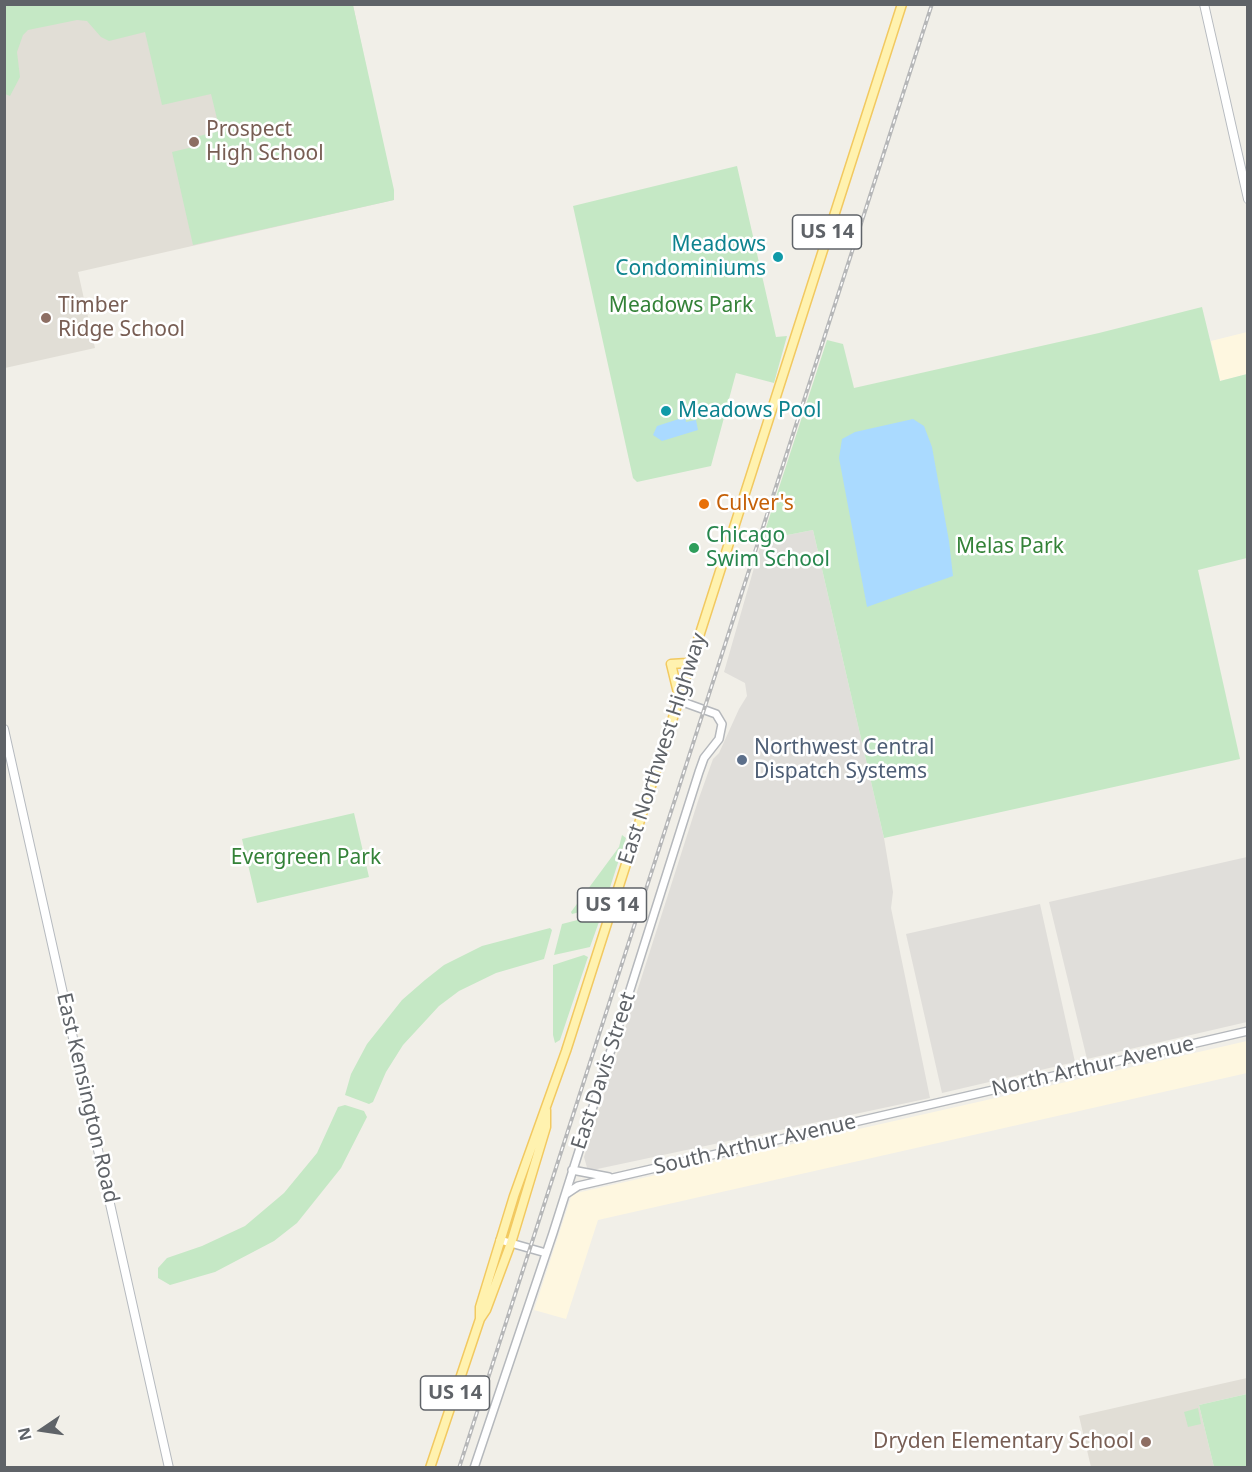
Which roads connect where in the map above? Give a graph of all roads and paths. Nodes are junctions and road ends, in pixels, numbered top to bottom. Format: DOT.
graph roads {
  1 [pos="902,4"];
  2 [pos="1204,4"];
  3 [pos="1248,200"];
  4 [pos="693,659"];
  5 [pos="680,701"];
  6 [pos="4,729"];
  7 [pos="1248,1031"];
  8 [pos="938,1103"];
  9 [pos="547,1106"];
  10 [pos="572,1170"];
  11 [pos="615,1178"];
  12 [pos="564,1196"];
  13 [pos="500,1239"];
  14 [pos="511,1243"];
  15 [pos="546,1253"];
  16 [pos="480,1319"];
  17 [pos="169,1467"];
  18 [pos="430,1467"];
  19 [pos="474,1467"];
  1 -- 4 [label="main road, East Northwest Highway / US 14"];
  2 -- 3 [label="main road"];
  4 -- 5 [label="main road, East Northwest Highway / US 14"];
  4 -- 5 [label="main road"];
  5 -- 9 [label="main road, East Northwest Highway / US 14"];
  5 -- 10 [label="street, East Davis Street"];
  6 -- 17 [label="main road, East Kensington Road"];
  7 -- 8 [label="street, North Arthur Avenue"];
  8 -- 11 [label="street, South Arthur Avenue"];
  9 -- 13 [label="main road, East Northwest Highway / US 14"];
  9 -- 14 [label="main road, East Northwest Highway / US 14"];
  10 -- 11 [label="street, South Arthur Avenue"];
  10 -- 12 [label="street, East Davis Street"];
  11 -- 12 [label="street"];
  12 -- 15 [label="street, East Davis Street"];
  13 -- 14 [label="street"];
  13 -- 16 [label="main road, East Northwest Highway / US 14"];
  14 -- 15 [label="street"];
  14 -- 16 [label="main road, East Northwest Highway / US 14"];
  15 -- 19 [label="street, East Davis Street"];
  16 -- 18 [label="main road, East Northwest Highway / US 14"];
}
